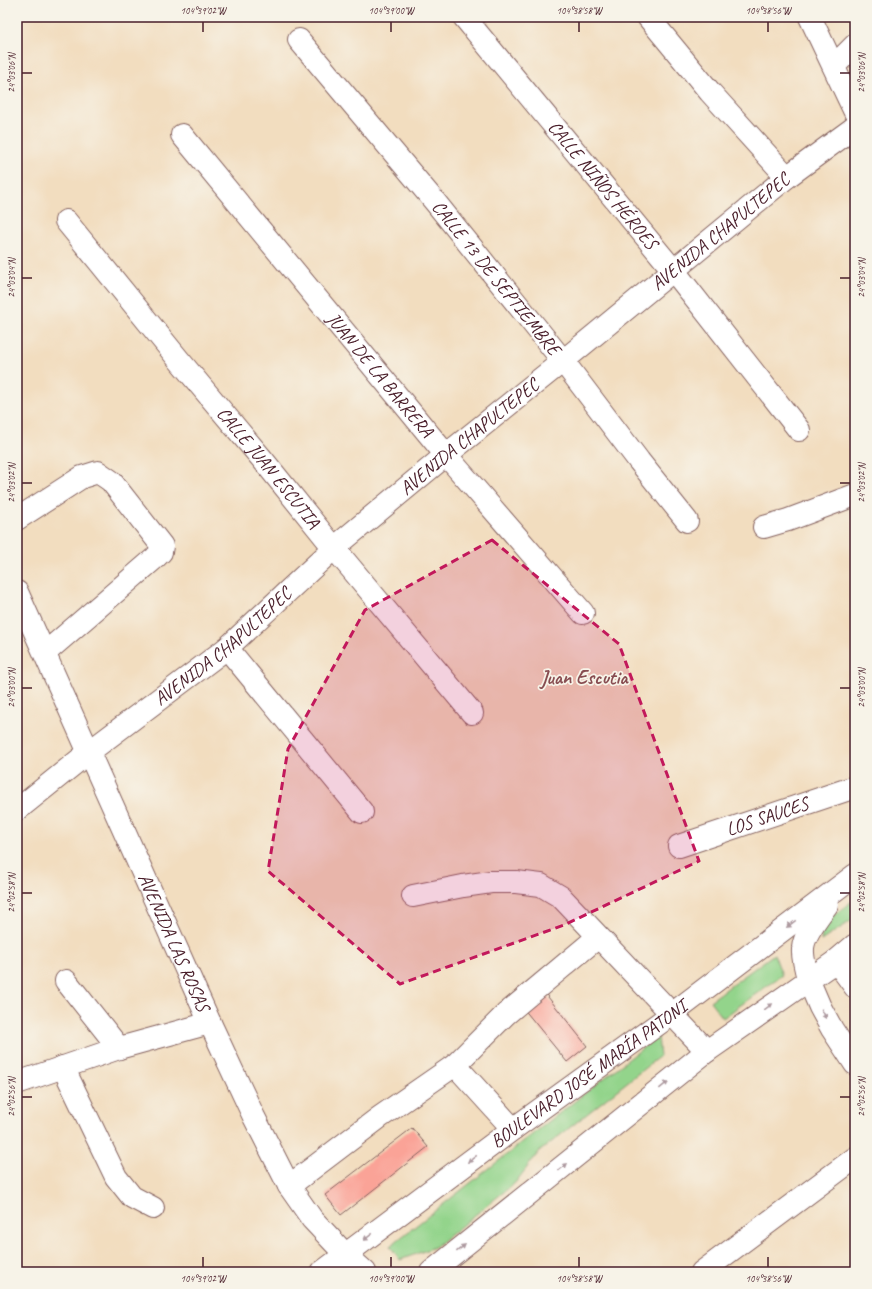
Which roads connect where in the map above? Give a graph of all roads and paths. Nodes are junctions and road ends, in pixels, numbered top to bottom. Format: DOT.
graph roads {
  1 [pos="464,17"];
  2 [pos="648,17"];
  3 [pos="810,17"];
  4 [pos="299,40"];
  5 [pos="855,46"];
  6 [pos="834,66"];
  7 [pos="855,112"];
  8 [pos="855,127"];
  9 [pos="182,135"];
  10 [pos="787,178"];
  11 [pos="66,221"];
  12 [pos="674,271"];
  13 [pos="563,361"];
  14 [pos="799,430"];
  15 [pos="446,455"];
  16 [pos="855,495"];
  17 [pos="17,519"];
  18 [pos="687,521"];
  19 [pos="764,527"];
  20 [pos="334,548"];
  21 [pos="17,592"];
  22 [pos="583,612"];
  23 [pos="228,648"];
  24 [pos="45,653"];
  25 [pos="472,713"];
  26 [pos="89,752"];
  27 [pos="855,787"];
  28 [pos="17,810"];
  29 [pos="362,812"];
  30 [pos="680,846"];
  31 [pos="855,875"];
  32 [pos="838,889"];
  33 [pos="413,896"];
  34 [pos="598,937"];
  35 [pos="855,945"];
  36 [pos="836,960"];
  37 [pos="808,979"];
  38 [pos="66,981"];
  39 [pos="855,987"];
  40 [pos="672,1014"];
  41 [pos="210,1023"];
  42 [pos="119,1048"];
  43 [pos="707,1051"];
  44 [pos="855,1064"];
  45 [pos="455,1065"];
  46 [pos="63,1067"];
  47 [pos="17,1083"];
  48 [pos="513,1129"];
  49 [pos="855,1158"];
  50 [pos="289,1186"];
  51 [pos="153,1208"];
  52 [pos="345,1254"];
  53 [pos="322,1272"];
  54 [pos="365,1272"];
  55 [pos="431,1272"];
  56 [pos="702,1272"];
  1 -- 12 [label="street, CALLE NIÑOS HÉROES"];
  2 -- 10 [label="street"];
  3 -- 6 [label="street"];
  4 -- 13 [label="street, CALLE 13 DE SEPTIEMBRE"];
  5 -- 6 [label="street"];
  6 -- 7 [label="street"];
  8 -- 10 [label="street, AVENIDA CHAPULTEPEC"];
  9 -- 15 [label="street, JUAN DE LA BARRERA"];
  10 -- 12 [label="street, AVENIDA CHAPULTEPEC"];
  11 -- 20 [label="street, CALLE JUAN ESCUTIA"];
  12 -- 13 [label="street, AVENIDA CHAPULTEPEC"];
  12 -- 14 [label="street, CALLE NIÑOS HÉROES"];
  13 -- 15 [label="street, AVENIDA CHAPULTEPEC"];
  13 -- 18 [label="street, CALLE 13 DE SEPTIEMBRE"];
  15 -- 20 [label="street, AVENIDA CHAPULTEPEC"];
  15 -- 22 [label="street, JUAN DE LA BARRERA"];
  16 -- 19 [label="street"];
  17 -- 24 [label="street"];
  20 -- 23 [label="street, AVENIDA CHAPULTEPEC"];
  20 -- 25 [label="street, CALLE JUAN ESCUTIA"];
  21 -- 24 [label="street, AVENIDA LAS ROSAS"];
  23 -- 26 [label="street, AVENIDA CHAPULTEPEC"];
  23 -- 29 [label="street"];
  24 -- 26 [label="street, AVENIDA LAS ROSAS"];
  26 -- 28 [label="street, AVENIDA CHAPULTEPEC"];
  26 -- 41 [label="street, AVENIDA LAS ROSAS"];
  27 -- 30 [label="street, LOS SAUCES"];
  31 -- 32 [label="street, BOULEVARD JOSÉ MARÍA PATONI"];
  32 -- 37 [label="street"];
  32 -- 40 [label="street, BOULEVARD JOSÉ MARÍA PATONI, one-way"];
  33 -- 34 [label="street"];
  34 -- 40 [label="street"];
  34 -- 45 [label="street"];
  35 -- 36 [label="street"];
  36 -- 37 [label="street"];
  36 -- 39 [label="street"];
  43 -- 37 [label="street, one-way"];
  37 -- 44 [label="street, one-way"];
  38 -- 42 [label="street"];
  40 -- 43 [label="street"];
  40 -- 48 [label="street, BOULEVARD JOSÉ MARÍA PATONI"];
  41 -- 42 [label="street"];
  41 -- 50 [label="street, AVENIDA LAS ROSAS"];
  42 -- 46 [label="street"];
  55 -- 43 [label="street, one-way"];
  45 -- 48 [label="street"];
  45 -- 50 [label="street"];
  46 -- 47 [label="street"];
  46 -- 51 [label="street"];
  48 -- 52 [label="street, BOULEVARD JOSÉ MARÍA PATONI, one-way"];
  49 -- 56 [label="street"];
  50 -- 52 [label="street, AVENIDA LAS ROSAS"];
  52 -- 53 [label="street, BOULEVARD JOSÉ MARÍA PATONI"];
  52 -- 54 [label="street, AVENIDA LAS ROSAS"];
}
